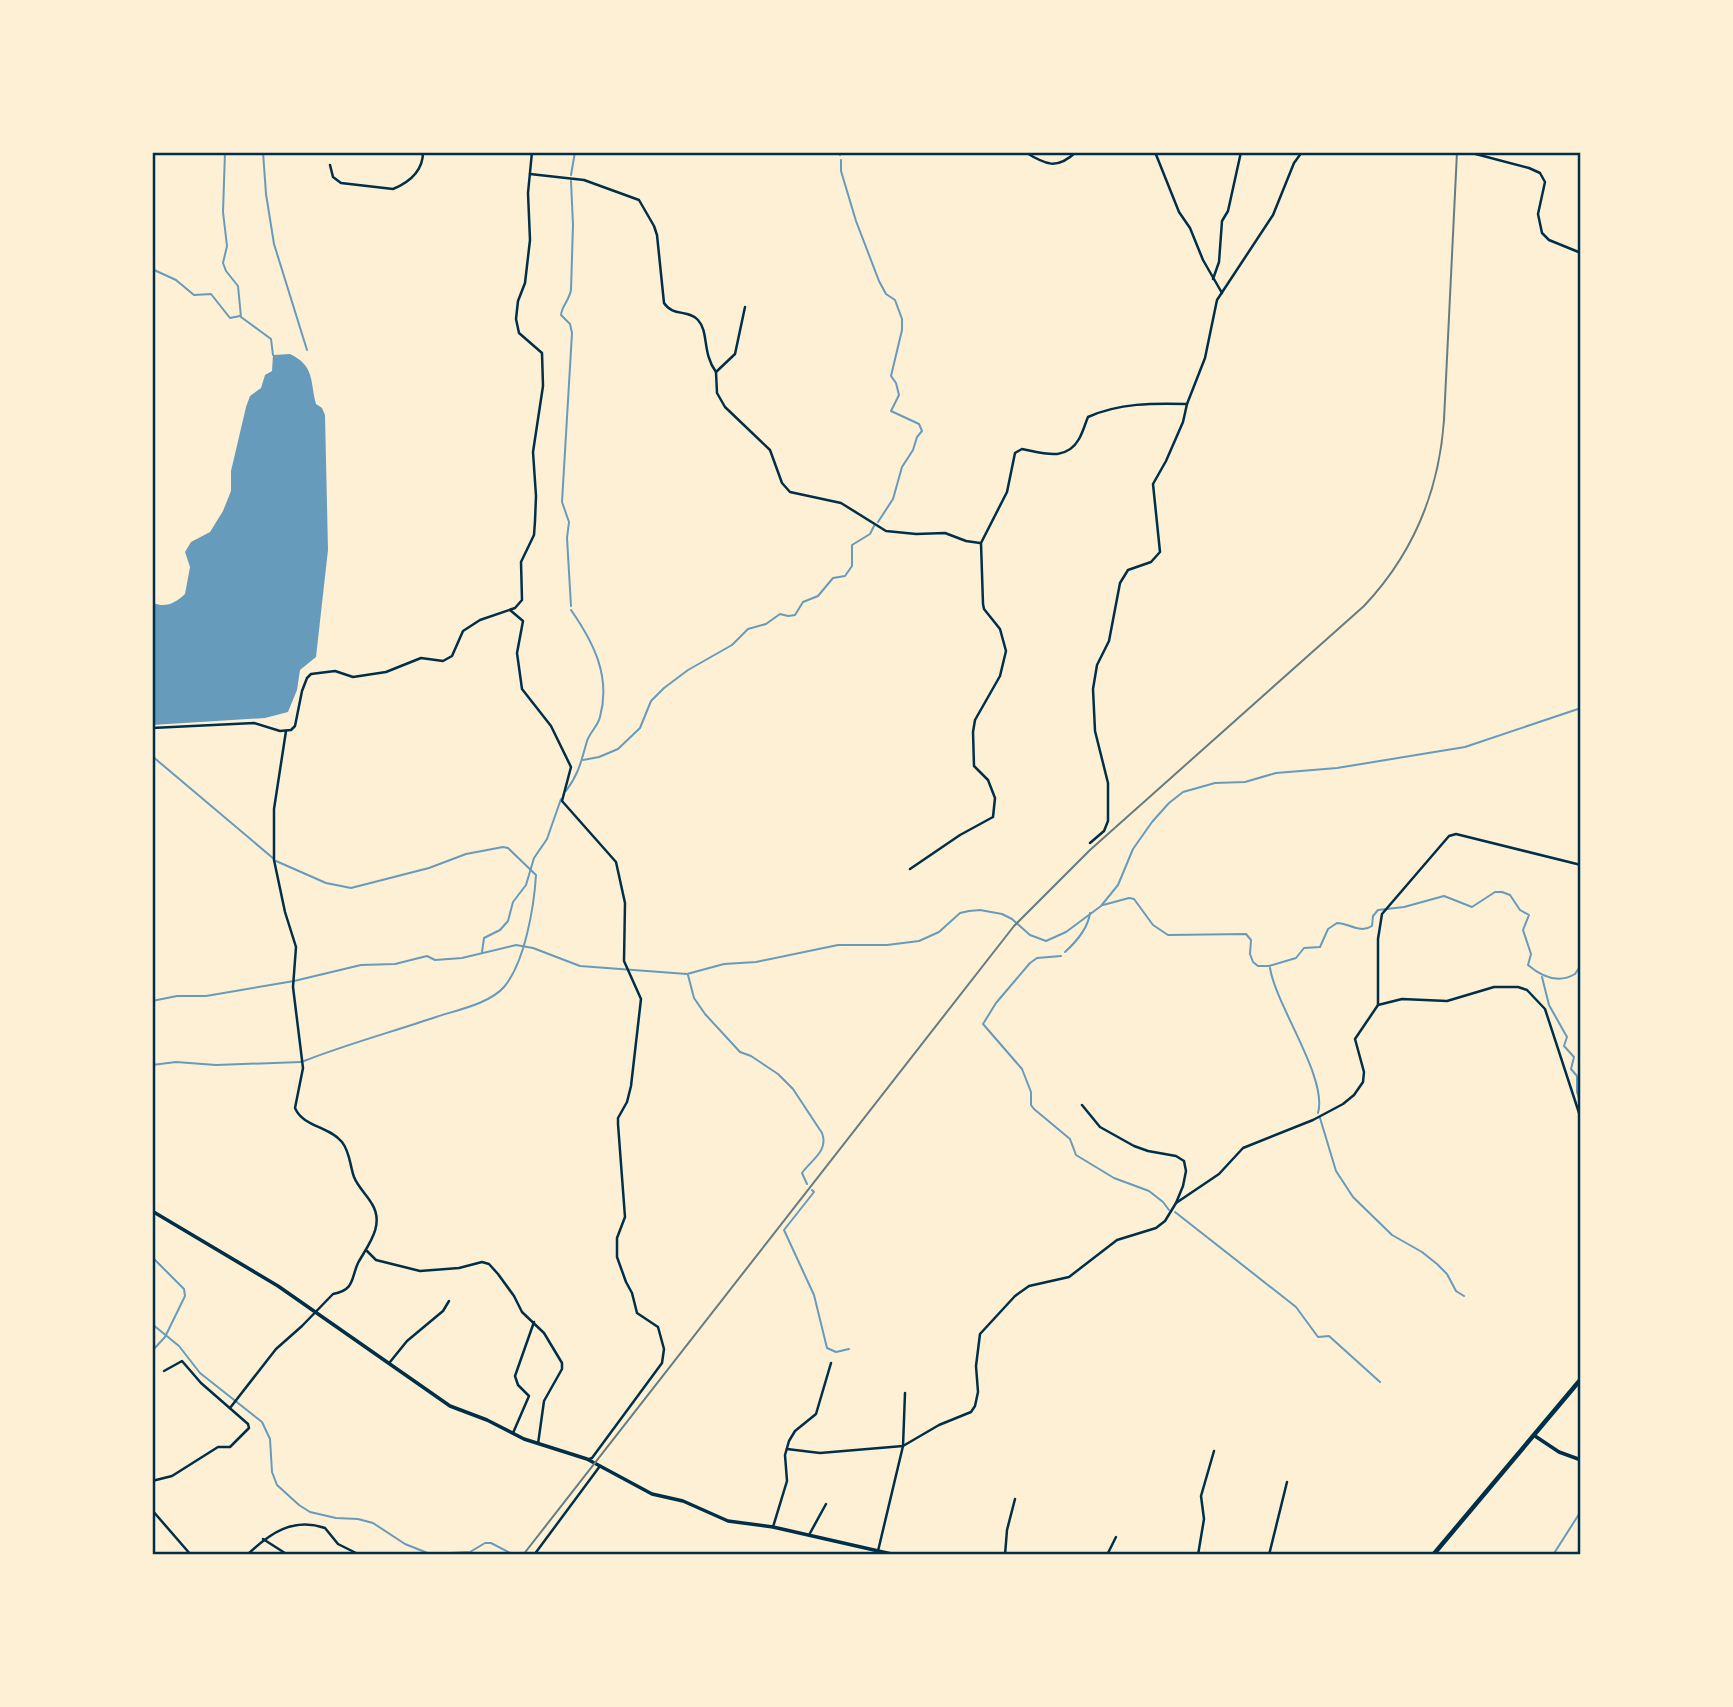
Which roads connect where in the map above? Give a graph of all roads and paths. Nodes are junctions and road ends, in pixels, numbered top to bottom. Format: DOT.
graph roads {
  1 [pos="423,152"];
  2 [pos="532,152"];
  3 [pos="1025,152"];
  4 [pos="1076,152"];
  5 [pos="1155,152"];
  6 [pos="1241,152"];
  7 [pos="1302,152"];
  8 [pos="1468,152"];
  9 [pos="330,165"];
  10 [pos="530,174"];
  11 [pos="1581,253"];
  12 [pos="1213,279"];
  13 [pos="1222,292"];
  14 [pos="744,307"];
  15 [pos="716,372"];
  16 [pos="1187,404"];
  17 [pos="981,543"];
  18 [pos="510,610"];
  19 [pos="152,728"];
  20 [pos="286,731"];
  21 [pos="1090,843"];
  22 [pos="1581,864"];
  23 [pos="910,869"];
  24 [pos="1378,1005"];
  25 [pos="1082,1105"];
  26 [pos="1581,1119"];
  27 [pos="1177,1203"];
  28 [pos="152,1211"];
  29 [pos="367,1251"];
  30 [pos="449,1301"];
  31 [pos="316,1311"];
  32 [pos="534,1322"];
  33 [pos="390,1362"];
  34 [pos="831,1363"];
  35 [pos="164,1371"];
  36 [pos="1581,1379"];
  37 [pos="905,1393"];
  38 [pos="230,1408"];
  39 [pos="513,1433"];
  40 [pos="1535,1436"];
  41 [pos="538,1444"];
  42 [pos="903,1446"];
  43 [pos="787,1449"];
  44 [pos="1214,1451"];
  45 [pos="587,1459"];
  46 [pos="1581,1460"];
  47 [pos="600,1466"];
  48 [pos="152,1481"];
  49 [pos="1287,1482"];
  50 [pos="1015,1499"];
  51 [pos="826,1504"];
  52 [pos="152,1510"];
  53 [pos="774,1527"];
  54 [pos="809,1535"];
  55 [pos="1116,1536"];
  56 [pos="263,1539"];
  57 [pos="875,1552"];
  58 [pos="191,1555"];
  59 [pos="247,1555"];
  60 [pos="288,1555"];
  61 [pos="360,1555"];
  62 [pos="534,1555"];
  63 [pos="897,1555"];
  64 [pos="1005,1555"];
  65 [pos="1107,1555"];
  66 [pos="1198,1555"];
  67 [pos="1269,1555"];
  68 [pos="1433,1555"];
  1 -- 9 [label="street"];
  2 -- 10 [label="street"];
  3 -- 4 [label="street"];
  5 -- 12 [label="street"];
  6 -- 12 [label="street"];
  7 -- 13 [label="street"];
  8 -- 11 [label="street"];
  10 -- 15 [label="street"];
  10 -- 18 [label="street"];
  12 -- 13 [label="street"];
  13 -- 16 [label="street"];
  14 -- 15 [label="street"];
  15 -- 17 [label="street"];
  16 -- 17 [label="street"];
  16 -- 21 [label="street"];
  17 -- 23 [label="street"];
  18 -- 20 [label="street"];
  18 -- 45 [label="street"];
  19 -- 20 [label="street"];
  20 -- 29 [label="street"];
  22 -- 24 [label="street"];
  24 -- 26 [label="street"];
  24 -- 27 [label="street"];
  25 -- 27 [label="street"];
  27 -- 42 [label="street"];
  28 -- 31 [label="street"];
  29 -- 31 [label="street"];
  29 -- 32 [label="street"];
  30 -- 33 [label="street"];
  31 -- 33 [label="street"];
  31 -- 38 [label="street"];
  32 -- 39 [label="street"];
  32 -- 41 [label="street"];
  33 -- 39 [label="street"];
  34 -- 43 [label="street"];
  35 -- 38 [label="street"];
  36 -- 40 [label="main road"];
  37 -- 42 [label="street"];
  38 -- 48 [label="street"];
  39 -- 41 [label="street"];
  40 -- 46 [label="street"];
  40 -- 68 [label="main road"];
  41 -- 45 [label="street"];
  42 -- 43 [label="street"];
  42 -- 57 [label="street"];
  43 -- 53 [label="street"];
  44 -- 66 [label="street"];
  45 -- 47 [label="street"];
  47 -- 53 [label="street"];
  47 -- 62 [label="street"];
  49 -- 67 [label="street"];
  50 -- 64 [label="street"];
  51 -- 54 [label="street"];
  52 -- 58 [label="street"];
  53 -- 54 [label="street"];
  54 -- 57 [label="street"];
  55 -- 65 [label="street"];
  56 -- 59 [label="street"];
  56 -- 60 [label="street"];
  56 -- 61 [label="street"];
  57 -- 63 [label="street"];
}
